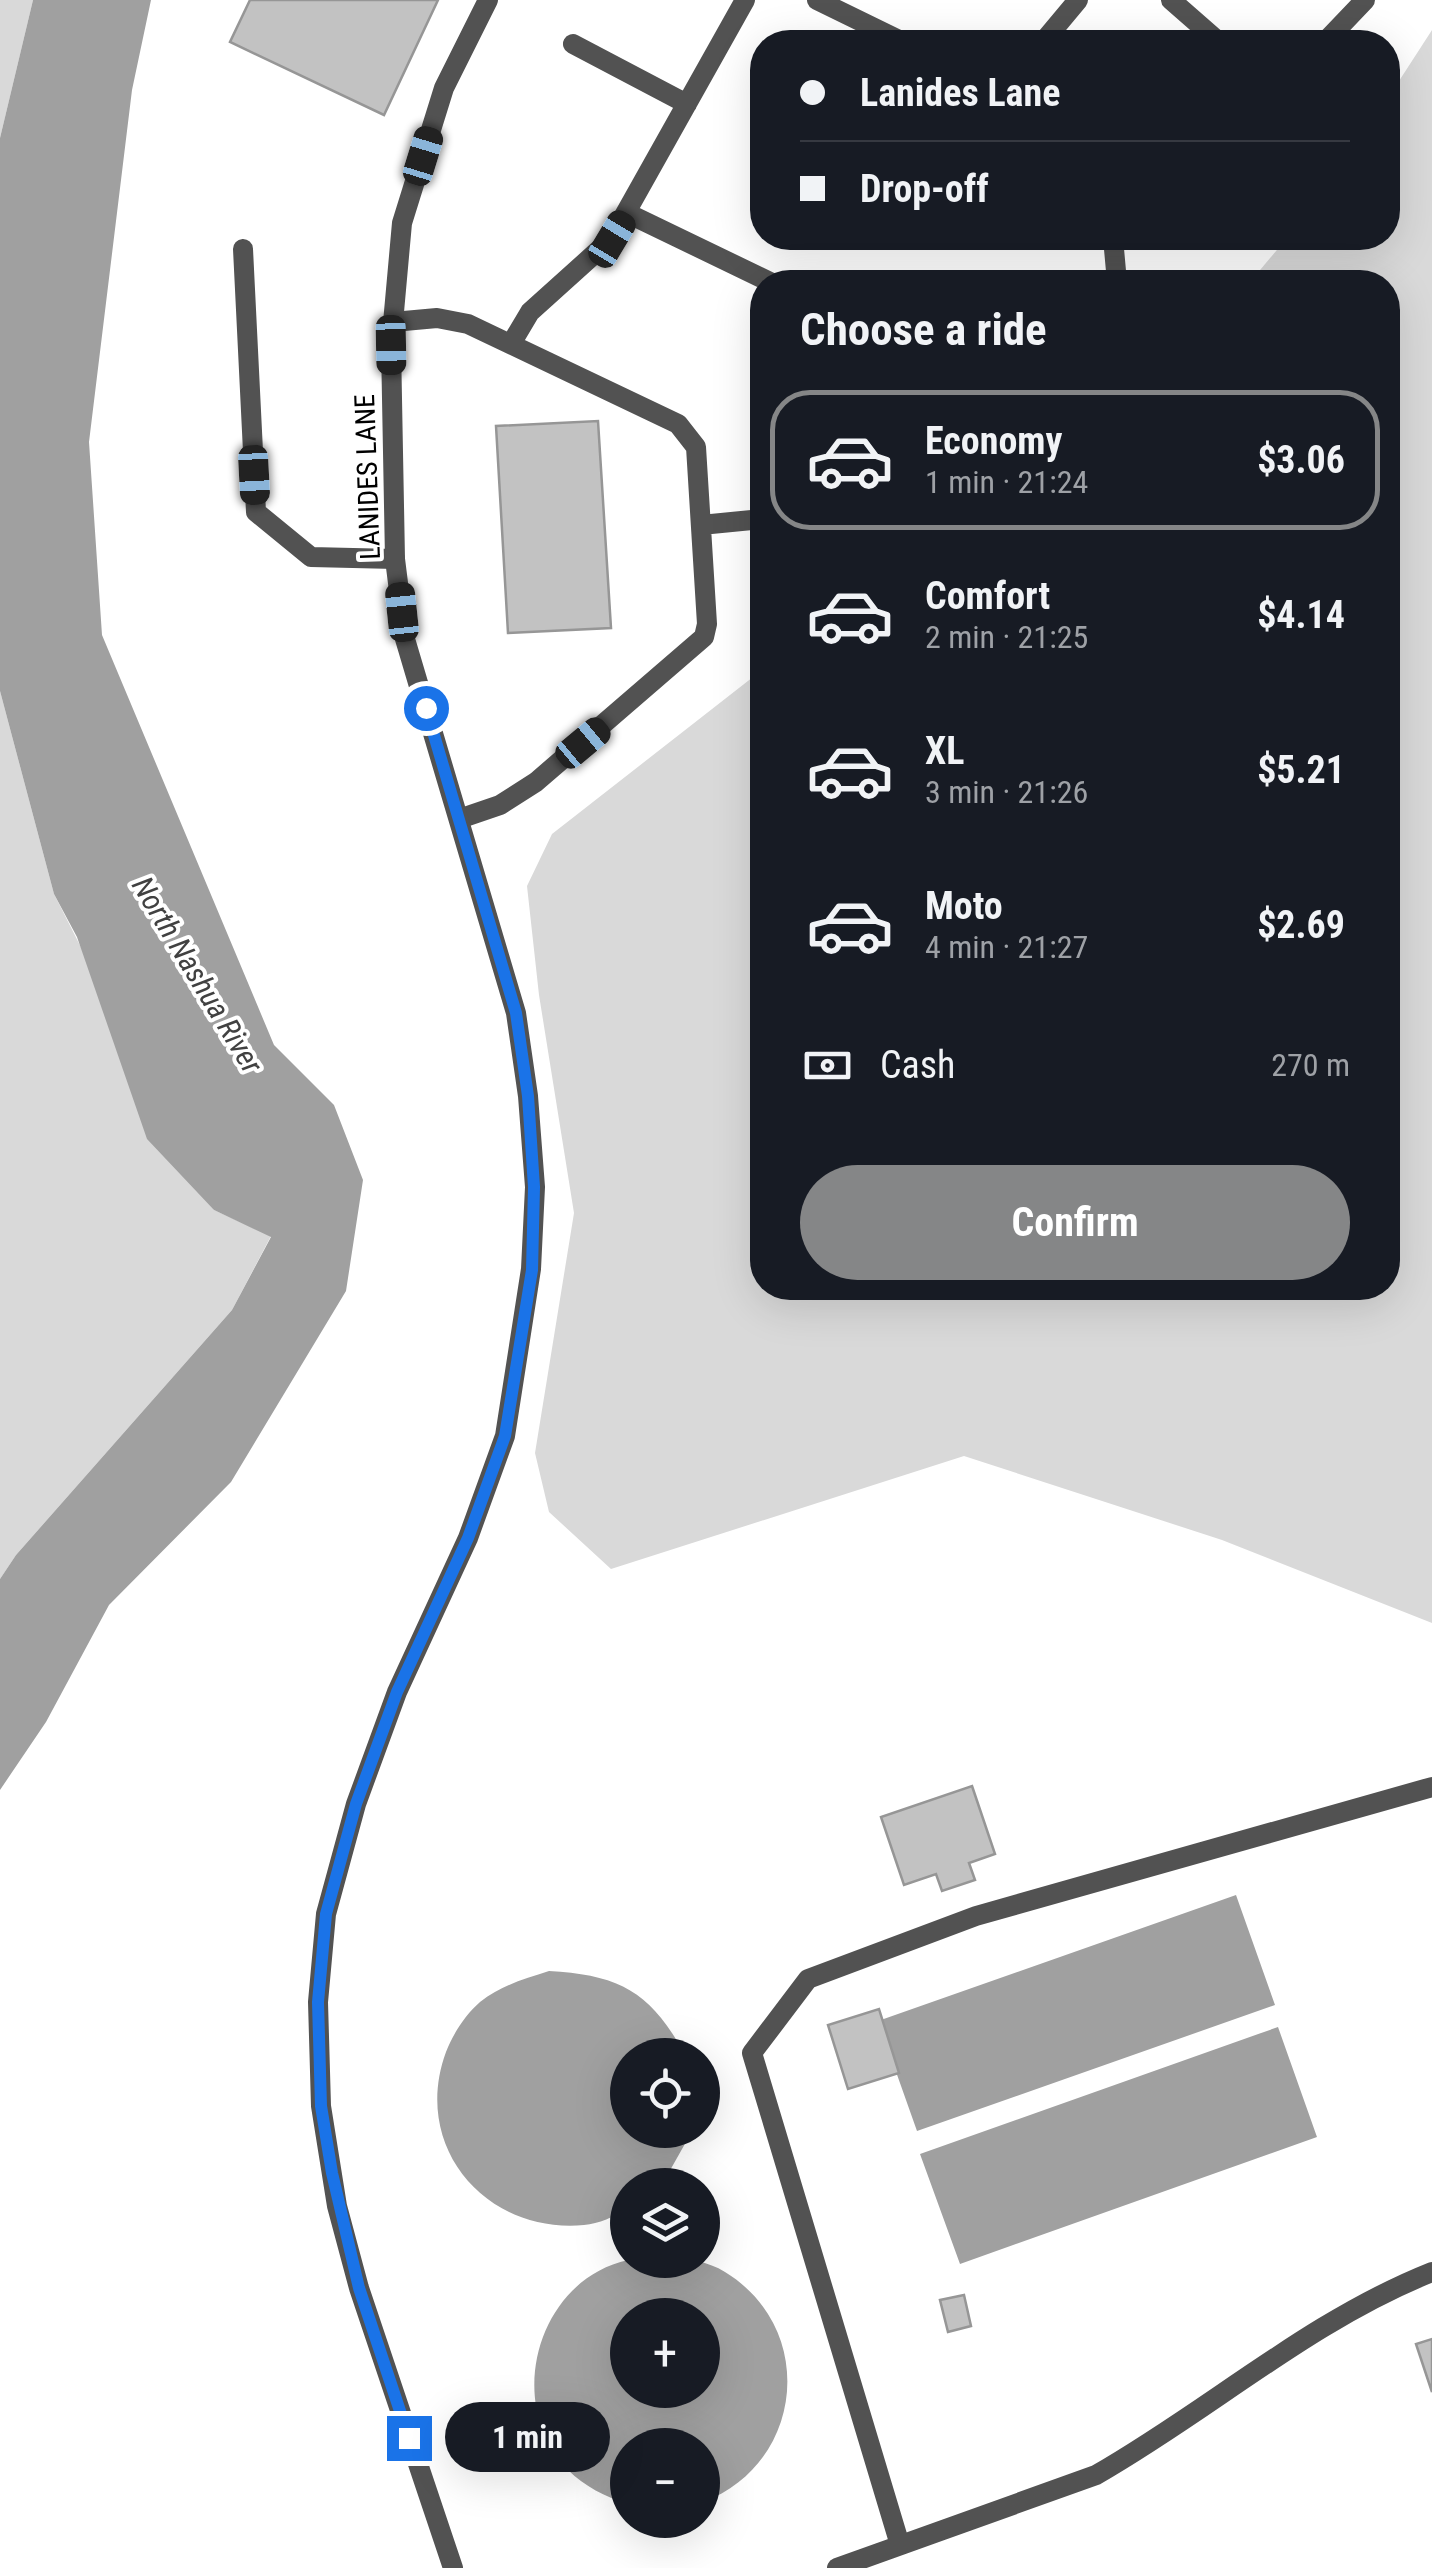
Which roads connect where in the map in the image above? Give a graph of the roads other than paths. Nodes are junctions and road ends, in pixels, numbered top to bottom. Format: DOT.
graph roads {
  1 [pos="488,0"];
  2 [pos="745,0"];
  3 [pos="1078,0"];
  4 [pos="1171,0"];
  5 [pos="1365,0"];
  6 [pos="831,3"];
  7 [pos="881,30"];
  8 [pos="1053,30"];
  9 [pos="1205,30"];
  10 [pos="1336,30"];
  11 [pos="572,44"];
  12 [pos="688,104"];
  13 [pos="628,213"];
  14 [pos="243,250"];
  15 [pos="750,272"];
  16 [pos="394,322"];
  17 [pos="511,344"];
  18 [pos="750,520"];
  19 [pos="701,525"];
  20 [pos="395,559"];
  21 [pos="459,819"];
  22 [pos="1432,1787"];
  23 [pos="1432,2272"];
  24 [pos="900,2546"];
  25 [pos="454,2568"];
  26 [pos="837,2568"];
  1 -- 16 [label="street, LANIDES LANE"];
  2 -- 12 [label="street"];
  3 -- 8 [label="street"];
  4 -- 9 [label="street"];
  5 -- 10 [label="street"];
  6 -- 7 [label="street"];
  11 -- 12 [label="street"];
  12 -- 13 [label="street"];
  13 -- 15 [label="street"];
  13 -- 17 [label="street"];
  14 -- 20 [label="street"];
  16 -- 17 [label="street"];
  16 -- 20 [label="street, LANIDES LANE"];
  17 -- 19 [label="street"];
  18 -- 19 [label="street"];
  19 -- 21 [label="street"];
  20 -- 21 [label="street, LANIDES LANE"];
  21 -- 25 [label="street, LANIDES LANE"];
  22 -- 24 [label="street"];
  23 -- 24 [label="street"];
  24 -- 26 [label="street"];
}
